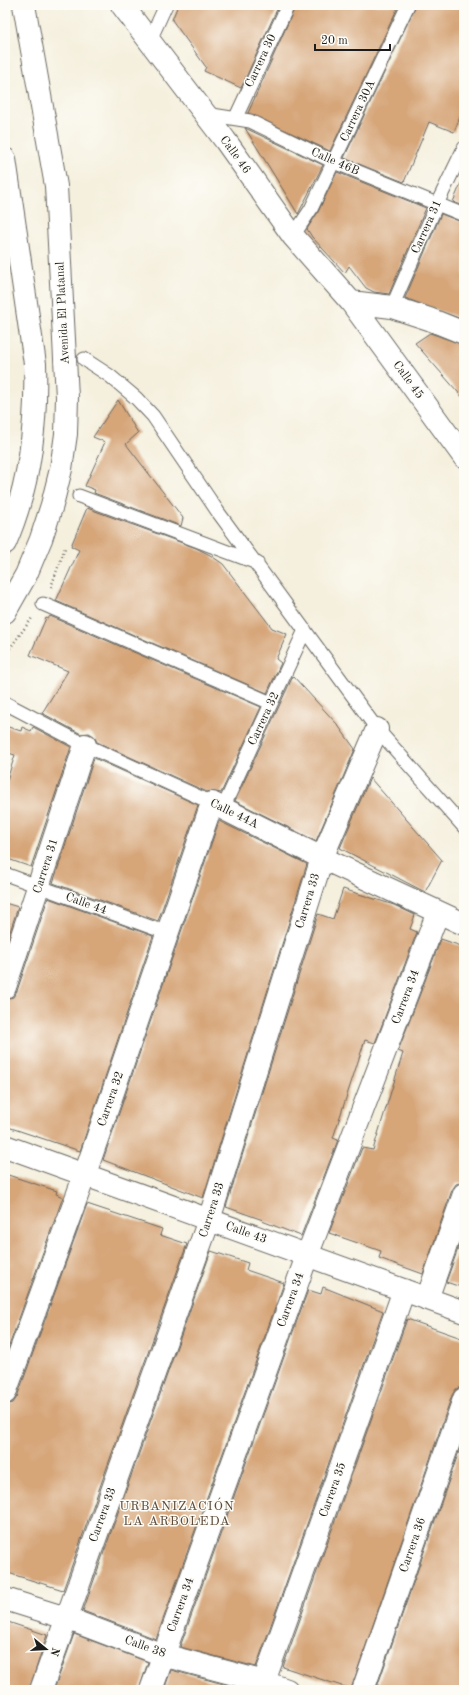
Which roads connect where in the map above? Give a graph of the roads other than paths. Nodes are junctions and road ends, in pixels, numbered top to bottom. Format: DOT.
graph roads {
  1 [pos="24,5"];
  2 [pos="122,5"];
  3 [pos="166,5"];
  4 [pos="288,5"];
  5 [pos="408,5"];
  6 [pos="150,40"];
  7 [pos="206,114"];
  8 [pos="236,117"];
  9 [pos="464,148"];
  10 [pos="5,159"];
  11 [pos="334,162"];
  12 [pos="437,204"];
  13 [pos="464,215"];
  14 [pos="293,236"];
  15 [pos="351,302"];
  16 [pos="392,307"];
  17 [pos="464,333"];
  18 [pos="84,359"];
  19 [pos="464,457"];
  20 [pos="79,496"];
  21 [pos="5,543"];
  22 [pos="257,563"];
  23 [pos="43,604"];
  24 [pos="5,612"];
  25 [pos="305,630"];
  26 [pos="5,703"];
  27 [pos="271,703"];
  28 [pos="377,729"];
  29 [pos="85,745"];
  30 [pos="218,806"];
  31 [pos="464,827"];
  32 [pos="322,858"];
  33 [pos="5,874"];
  34 [pos="39,887"];
  35 [pos="438,912"];
  36 [pos="464,924"];
  37 [pos="167,933"];
  38 [pos="5,986"];
  39 [pos="5,1146"];
  40 [pos="85,1174"];
  41 [pos="464,1194"];
  42 [pos="209,1220"];
  43 [pos="307,1256"];
  44 [pos="404,1290"];
  45 [pos="427,1299"];
  46 [pos="464,1312"];
  47 [pos="5,1393"];
  48 [pos="464,1400"];
  49 [pos="5,1598"];
  50 [pos="66,1618"];
  51 [pos="163,1655"];
  52 [pos="263,1686"];
  53 [pos="41,1690"];
  54 [pos="151,1690"];
  55 [pos="287,1690"];
  56 [pos="362,1690"];
  1 -- 24 [label="street, Avenida El Platanal"];
  2 -- 6 [label="street, Calle 46"];
  3 -- 6 [label="lane"];
  4 -- 8 [label="lane, Carrera 30"];
  5 -- 11 [label="lane, Carrera 30A"];
  6 -- 7 [label="street, Calle 46"];
  7 -- 8 [label="lane, Calle 46B"];
  7 -- 14 [label="street, Calle 46"];
  8 -- 11 [label="lane, Calle 46B"];
  9 -- 12 [label="lane, Carrera 31"];
  10 -- 21 [label="street"];
  11 -- 12 [label="lane, Calle 46B"];
  11 -- 14 [label="lane, Carrera 30A"];
  12 -- 13 [label="lane, Calle 46B"];
  12 -- 16 [label="lane, Carrera 31"];
  14 -- 15 [label="street, Calle 46"];
  15 -- 16 [label="street"];
  15 -- 19 [label="street, Calle 45"];
  16 -- 17 [label="street"];
  18 -- 22 [label="lane"];
  20 -- 22 [label="lane"];
  22 -- 25 [label="lane"];
  23 -- 27 [label="lane"];
  25 -- 27 [label="lane, Carrera 32"];
  25 -- 28 [label="lane"];
  26 -- 29 [label="lane, Calle 44A"];
  27 -- 30 [label="lane, Carrera 32"];
  28 -- 31 [label="lane"];
  28 -- 32 [label="street, Carrera 33"];
  29 -- 30 [label="lane, Calle 44A"];
  29 -- 34 [label="street, Carrera 31"];
  30 -- 32 [label="street, Calle 44A"];
  30 -- 37 [label="street, Carrera 32"];
  32 -- 35 [label="street, Calle 44A"];
  32 -- 42 [label="street, Carrera 33"];
  33 -- 34 [label="lane, Calle 44"];
  34 -- 37 [label="lane, Calle 44"];
  34 -- 38 [label="street, Carrera 31"];
  35 -- 36 [label="street, Calle 44A"];
  35 -- 43 [label="street, Carrera 34"];
  37 -- 40 [label="street, Carrera 32"];
  39 -- 40 [label="street, Calle 43"];
  40 -- 42 [label="street, Calle 43"];
  40 -- 47 [label="street, Carrera 32"];
  41 -- 45 [label="street"];
  42 -- 43 [label="street, Calle 43"];
  42 -- 50 [label="street, Carrera 33"];
  43 -- 44 [label="street, Calle 43"];
  43 -- 51 [label="street, Carrera 34"];
  44 -- 45 [label="street, Calle 43"];
  44 -- 52 [label="street, Carrera 35"];
  45 -- 46 [label="street, Calle 43"];
  48 -- 56 [label="street, Carrera 36"];
  49 -- 50 [label="street, Calle 38"];
  50 -- 51 [label="street, Calle 38"];
  50 -- 53 [label="street, Carrera 33"];
  51 -- 52 [label="street, Calle 38"];
  51 -- 54 [label="street, Carrera 34"];
  52 -- 55 [label="street, Calle 38"];
}
